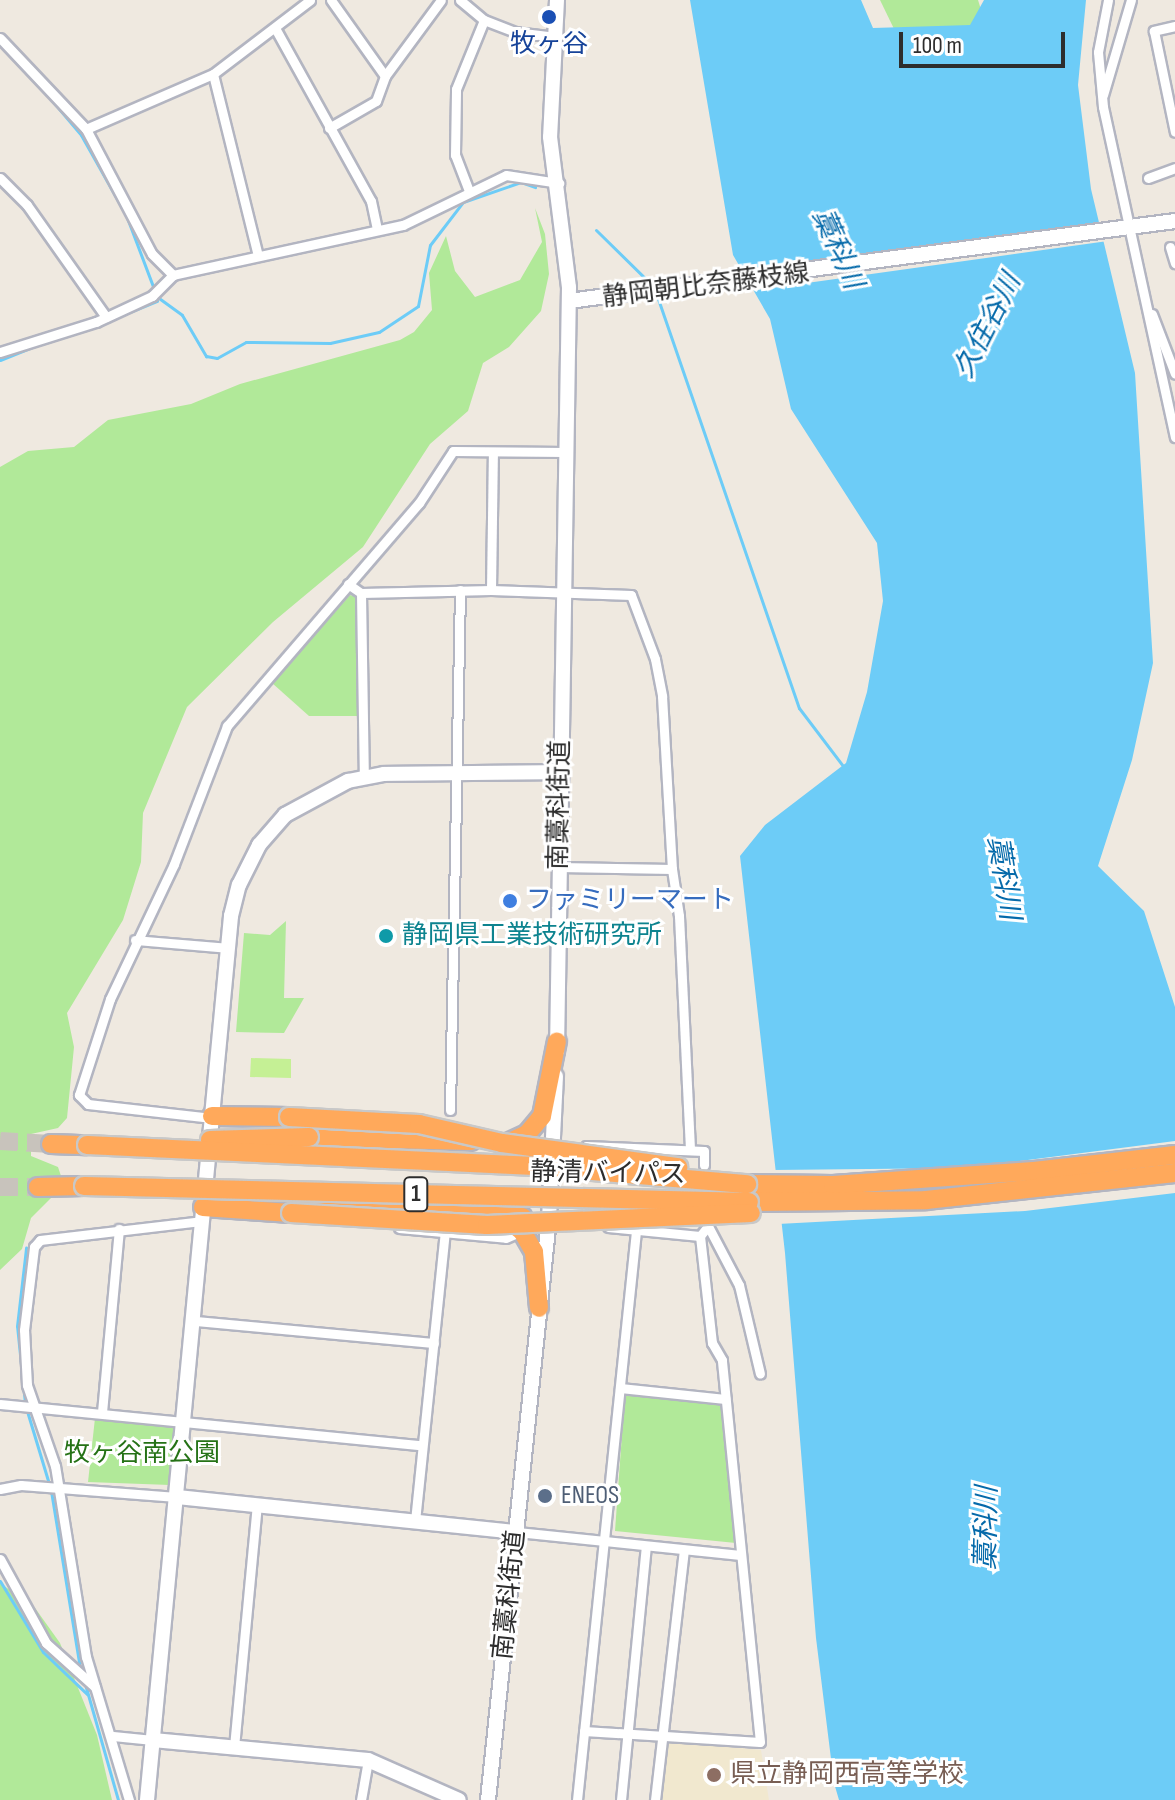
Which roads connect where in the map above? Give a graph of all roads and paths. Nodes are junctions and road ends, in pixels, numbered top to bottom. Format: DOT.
graph roads {
  1 [pos="310,0"];
  2 [pos="331,0"];
  3 [pos="441,0"];
  4 [pos="460,0"];
  5 [pos="557,0"];
  6 [pos="1108,0"];
  7 [pos="1131,0"];
  8 [pos="484,20"];
  9 [pos="1175,26"];
  10 [pos="275,28"];
  11 [pos="554,37"];
  12 [pos="0,38"];
  13 [pos="213,74"];
  14 [pos="385,76"];
  15 [pos="1102,98"];
  16 [pos="329,128"];
  17 [pos="86,129"];
  18 [pos="1175,132"];
  19 [pos="1175,168"];
  20 [pos="0,178"];
  21 [pos="1148,178"];
  22 [pos="559,183"];
  23 [pos="469,191"];
  24 [pos="1175,221"];
  25 [pos="1126,228"];
  26 [pos="377,229"];
  27 [pos="1170,247"];
  28 [pos="258,256"];
  29 [pos="1175,263"];
  30 [pos="173,275"];
  31 [pos="1144,297"];
  32 [pos="569,301"];
  33 [pos="106,317"];
  34 [pos="0,352"];
  35 [pos="1175,374"];
  36 [pos="1175,437"];
  37 [pos="565,452"];
  38 [pos="493,453"];
  39 [pos="348,584"];
  40 [pos="460,590"];
  41 [pos="491,590"];
  42 [pos="564,591"];
  43 [pos="361,593"];
  44 [pos="561,772"];
  45 [pos="457,776"];
  46 [pos="364,777"];
  47 [pos="559,867"];
  48 [pos="672,869"];
  49 [pos="135,940"];
  50 [pos="228,948"];
  51 [pos="557,1041"];
  52 [pos="450,1110"];
  53 [pos="212,1117"];
  54 [pos="510,1142"];
  55 [pos="51,1144"];
  56 [pos="555,1144"];
  57 [pos="87,1145"];
  58 [pos="1175,1148"];
  59 [pos="690,1149"];
  60 [pos="1175,1155"];
  61 [pos="1107,1162"];
  62 [pos="704,1165"];
  63 [pos="1175,1173"];
  64 [pos="1175,1180"];
  65 [pos="867,1181"];
  66 [pos="1104,1183"];
  67 [pos="84,1186"];
  68 [pos="38,1187"];
  69 [pos="863,1203"];
  70 [pos="297,1208"];
  71 [pos="258,1212"];
  72 [pos="202,1214"];
  73 [pos="499,1215"];
  74 [pos="549,1219"];
  75 [pos="119,1229"];
  76 [pos="522,1231"];
  77 [pos="636,1231"];
  78 [pos="445,1233"];
  79 [pos="700,1236"];
  80 [pos="539,1308"];
  81 [pos="195,1321"];
  82 [pos="434,1343"];
  83 [pos="760,1374"];
  84 [pos="620,1388"];
  85 [pos="725,1399"];
  86 [pos="0,1404"];
  87 [pos="33,1405"];
  88 [pos="102,1412"];
  89 [pos="186,1420"];
  90 [pos="421,1445"];
  91 [pos="60,1488"];
  92 [pos="0,1489"];
  93 [pos="177,1497"];
  94 [pos="257,1504"];
  95 [pos="415,1521"];
  96 [pos="517,1532"];
  97 [pos="604,1541"];
  98 [pos="646,1546"];
  99 [pos="684,1550"];
  100 [pos="741,1555"];
  101 [pos="0,1559"];
  102 [pos="95,1687"];
  103 [pos="584,1731"];
  104 [pos="627,1734"];
  105 [pos="663,1735"];
  106 [pos="113,1736"];
  107 [pos="153,1740"];
  108 [pos="234,1747"];
  109 [pos="368,1760"];
  110 [pos="129,1800"];
  111 [pos="147,1800"];
  112 [pos="361,1800"];
  113 [pos="459,1800"];
  114 [pos="488,1800"];
  115 [pos="577,1800"];
  116 [pos="621,1800"];
  117 [pos="655,1800"];
  1 -- 10 [label="street"];
  2 -- 14 [label="street"];
  3 -- 14 [label="street"];
  4 -- 8 [label="street"];
  5 -- 11 [label="main road, 南藁科街道"];
  6 -- 15 [label="street"];
  7 -- 15 [label="street"];
  8 -- 11 [label="street"];
  8 -- 23 [label="street"];
  9 -- 18 [label="street"];
  10 -- 13 [label="street"];
  10 -- 16 [label="street"];
  11 -- 22 [label="main road, 南藁科街道"];
  12 -- 17 [label="street"];
  13 -- 17 [label="street"];
  13 -- 28 [label="street"];
  14 -- 16 [label="street"];
  15 -- 25 [label="street"];
  16 -- 26 [label="street"];
  17 -- 30 [label="street"];
  19 -- 21 [label="street"];
  20 -- 33 [label="street"];
  22 -- 23 [label="street"];
  22 -- 32 [label="main road, 南藁科街道"];
  23 -- 26 [label="street"];
  24 -- 25 [label="main road, 静岡朝比奈藤枝線"];
  25 -- 31 [label="street"];
  25 -- 32 [label="main road, 静岡朝比奈藤枝線"];
  26 -- 28 [label="street"];
  27 -- 29 [label="street"];
  28 -- 30 [label="street"];
  30 -- 33 [label="street"];
  31 -- 35 [label="street"];
  31 -- 36 [label="street"];
  32 -- 37 [label="main road, 南藁科街道"];
  33 -- 34 [label="street"];
  37 -- 38 [label="street"];
  37 -- 42 [label="main road, 南藁科街道"];
  38 -- 39 [label="street"];
  38 -- 41 [label="street"];
  39 -- 43 [label="street"];
  39 -- 49 [label="street"];
  40 -- 41 [label="street"];
  40 -- 43 [label="street"];
  40 -- 45 [label="street"];
  41 -- 42 [label="street"];
  42 -- 44 [label="main road, 南藁科街道"];
  42 -- 48 [label="street"];
  43 -- 46 [label="street"];
  44 -- 45 [label="main road"];
  44 -- 47 [label="main road, 南藁科街道"];
  45 -- 46 [label="main road"];
  45 -- 52 [label="street"];
  46 -- 50 [label="main road"];
  47 -- 48 [label="street"];
  47 -- 51 [label="main road, 南藁科街道"];
  48 -- 59 [label="street"];
  49 -- 50 [label="street"];
  49 -- 53 [label="street"];
  50 -- 53 [label="main road"];
  51 -- 54 [label="highway"];
  51 -- 56 [label="main road, 南藁科街道"];
  53 -- 65 [label="highway, 1, bridge"];
  53 -- 72 [label="main road"];
  54 -- 56 [label="highway, 1"];
  54 -- 57 [label="highway, 1, bridge"];
  55 -- 57 [label="highway, 静清バイパス / 1"];
  56 -- 59 [label="street"];
  56 -- 74 [label="main road, 南藁科街道"];
  57 -- 65 [label="highway, 静清バイパス / 1, bridge"];
  58 -- 61 [label="highway, 1"];
  59 -- 62 [label="street"];
  60 -- 61 [label="highway, 静清バイパス / 1"];
  61 -- 65 [label="highway, 静清バイパス / 1"];
  63 -- 66 [label="highway, 静清バイパス / 1"];
  64 -- 66 [label="highway, 1"];
  66 -- 69 [label="highway, 静清バイパス / 1"];
  67 -- 68 [label="highway, 静清バイパス / 1"];
  67 -- 69 [label="highway, 静清バイパス / 1, bridge"];
  67 -- 70 [label="highway, 1, bridge"];
  69 -- 70 [label="highway, 1, bridge"];
  70 -- 71 [label="highway, 1"];
  70 -- 73 [label="highway, 1"];
  71 -- 72 [label="highway, 1"];
  71 -- 78 [label="street"];
  72 -- 75 [label="street"];
  72 -- 81 [label="main road"];
  73 -- 74 [label="highway, 1"];
  73 -- 76 [label="highway"];
  74 -- 77 [label="street"];
  74 -- 80 [label="main road, 南藁科街道"];
  75 -- 87 [label="street"];
  75 -- 88 [label="street"];
  76 -- 78 [label="street"];
  76 -- 80 [label="highway"];
  77 -- 79 [label="street"];
  77 -- 84 [label="street"];
  78 -- 82 [label="street"];
  79 -- 83 [label="street"];
  79 -- 85 [label="street"];
  80 -- 96 [label="main road, 南藁科街道"];
  81 -- 82 [label="street"];
  81 -- 89 [label="main road"];
  82 -- 90 [label="street"];
  84 -- 85 [label="street"];
  84 -- 97 [label="street"];
  85 -- 100 [label="street"];
  86 -- 87 [label="street"];
  87 -- 88 [label="street"];
  87 -- 91 [label="street"];
  88 -- 89 [label="street"];
  89 -- 90 [label="street"];
  89 -- 93 [label="main road"];
  90 -- 95 [label="street"];
  91 -- 92 [label="street"];
  91 -- 93 [label="street"];
  91 -- 102 [label="street"];
  93 -- 94 [label="main road"];
  93 -- 107 [label="main road"];
  94 -- 95 [label="main road"];
  94 -- 108 [label="street"];
  95 -- 96 [label="main road"];
  96 -- 97 [label="street"];
  96 -- 114 [label="main road, 南藁科街道"];
  97 -- 98 [label="street"];
  97 -- 103 [label="street"];
  98 -- 99 [label="street"];
  98 -- 104 [label="street"];
  99 -- 100 [label="street"];
  99 -- 105 [label="street"];
  100 -- 105 [label="street"];
  101 -- 102 [label="street"];
  102 -- 106 [label="street"];
  103 -- 104 [label="street"];
  103 -- 115 [label="street"];
  104 -- 105 [label="street"];
  104 -- 116 [label="street"];
  105 -- 117 [label="street"];
  106 -- 107 [label="street"];
  106 -- 110 [label="street"];
  107 -- 108 [label="main road"];
  107 -- 111 [label="main road"];
  108 -- 109 [label="main road"];
  109 -- 112 [label="street"];
  109 -- 113 [label="main road"];
}
